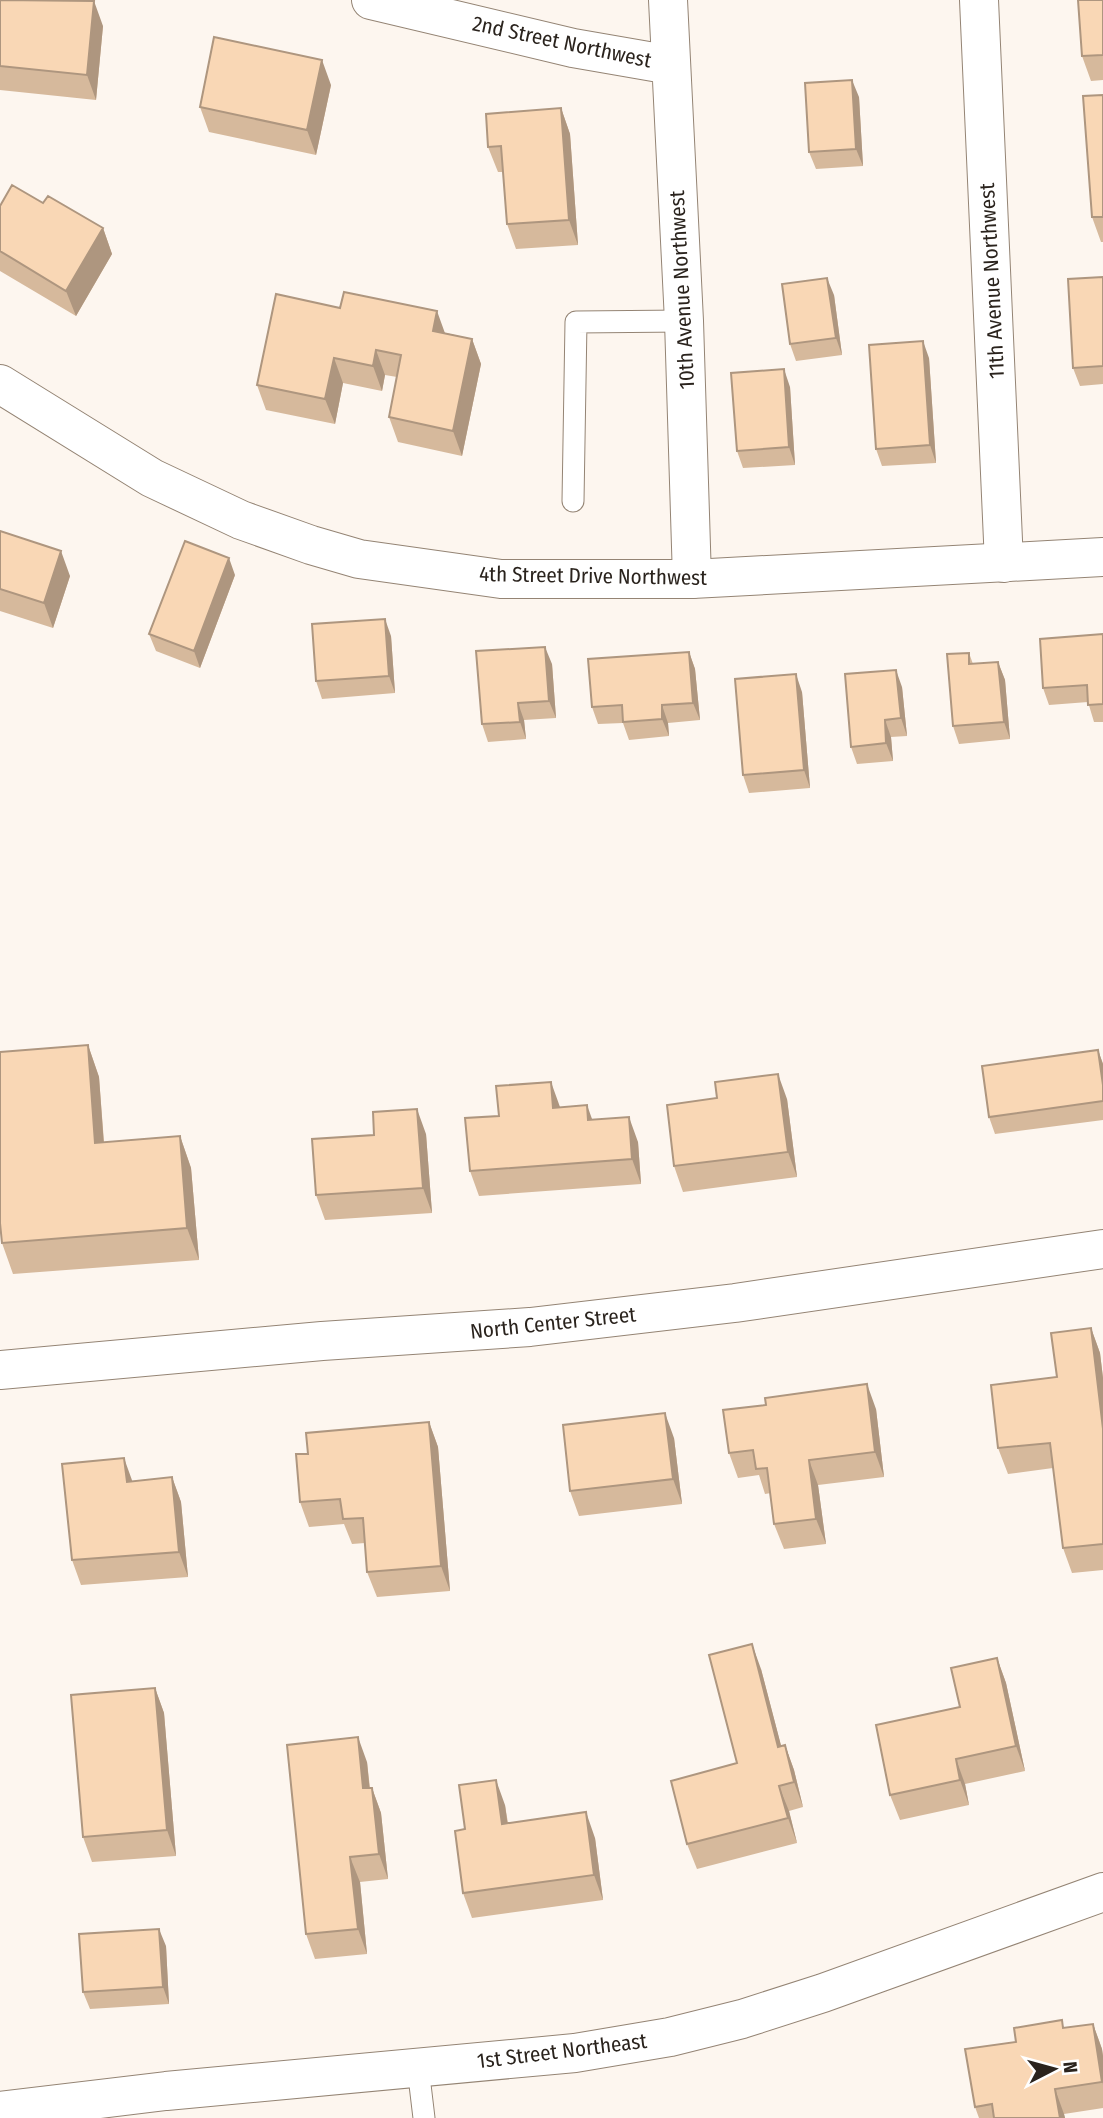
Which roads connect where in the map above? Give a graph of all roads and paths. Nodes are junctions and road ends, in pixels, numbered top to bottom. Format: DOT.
graph roads {
  1 [pos="371,0"];
  2 [pos="668,0"];
  3 [pos="979,0"];
  4 [pos="671,65"];
  5 [pos="684,321"];
  6 [pos="0,384"];
  7 [pos="573,501"];
  8 [pos="1103,557"];
  9 [pos="1004,563"];
  10 [pos="692,579"];
  11 [pos="1103,1249"];
  12 [pos="0,1370"];
  13 [pos="1103,1892"];
  14 [pos="418,2068"];
  15 [pos="0,2110"];
  16 [pos="424,2118"];
  1 -- 4 [label="street, 2nd Street Northwest"];
  2 -- 4 [label="street, 10th Avenue Northwest"];
  3 -- 9 [label="street, 11th Avenue Northwest"];
  4 -- 5 [label="street, 10th Avenue Northwest"];
  5 -- 7 [label="lane"];
  5 -- 10 [label="street, 10th Avenue Northwest"];
  6 -- 10 [label="street, 4th Street Drive Northwest"];
  8 -- 9 [label="street, 4th Street Drive Northwest"];
  9 -- 10 [label="street, 4th Street Drive Northwest"];
  11 -- 12 [label="street, North Center Street"];
  13 -- 14 [label="street, 1st Street Northeast"];
  14 -- 15 [label="street, 1st Street Northeast"];
  14 -- 16 [label="lane"];
}
